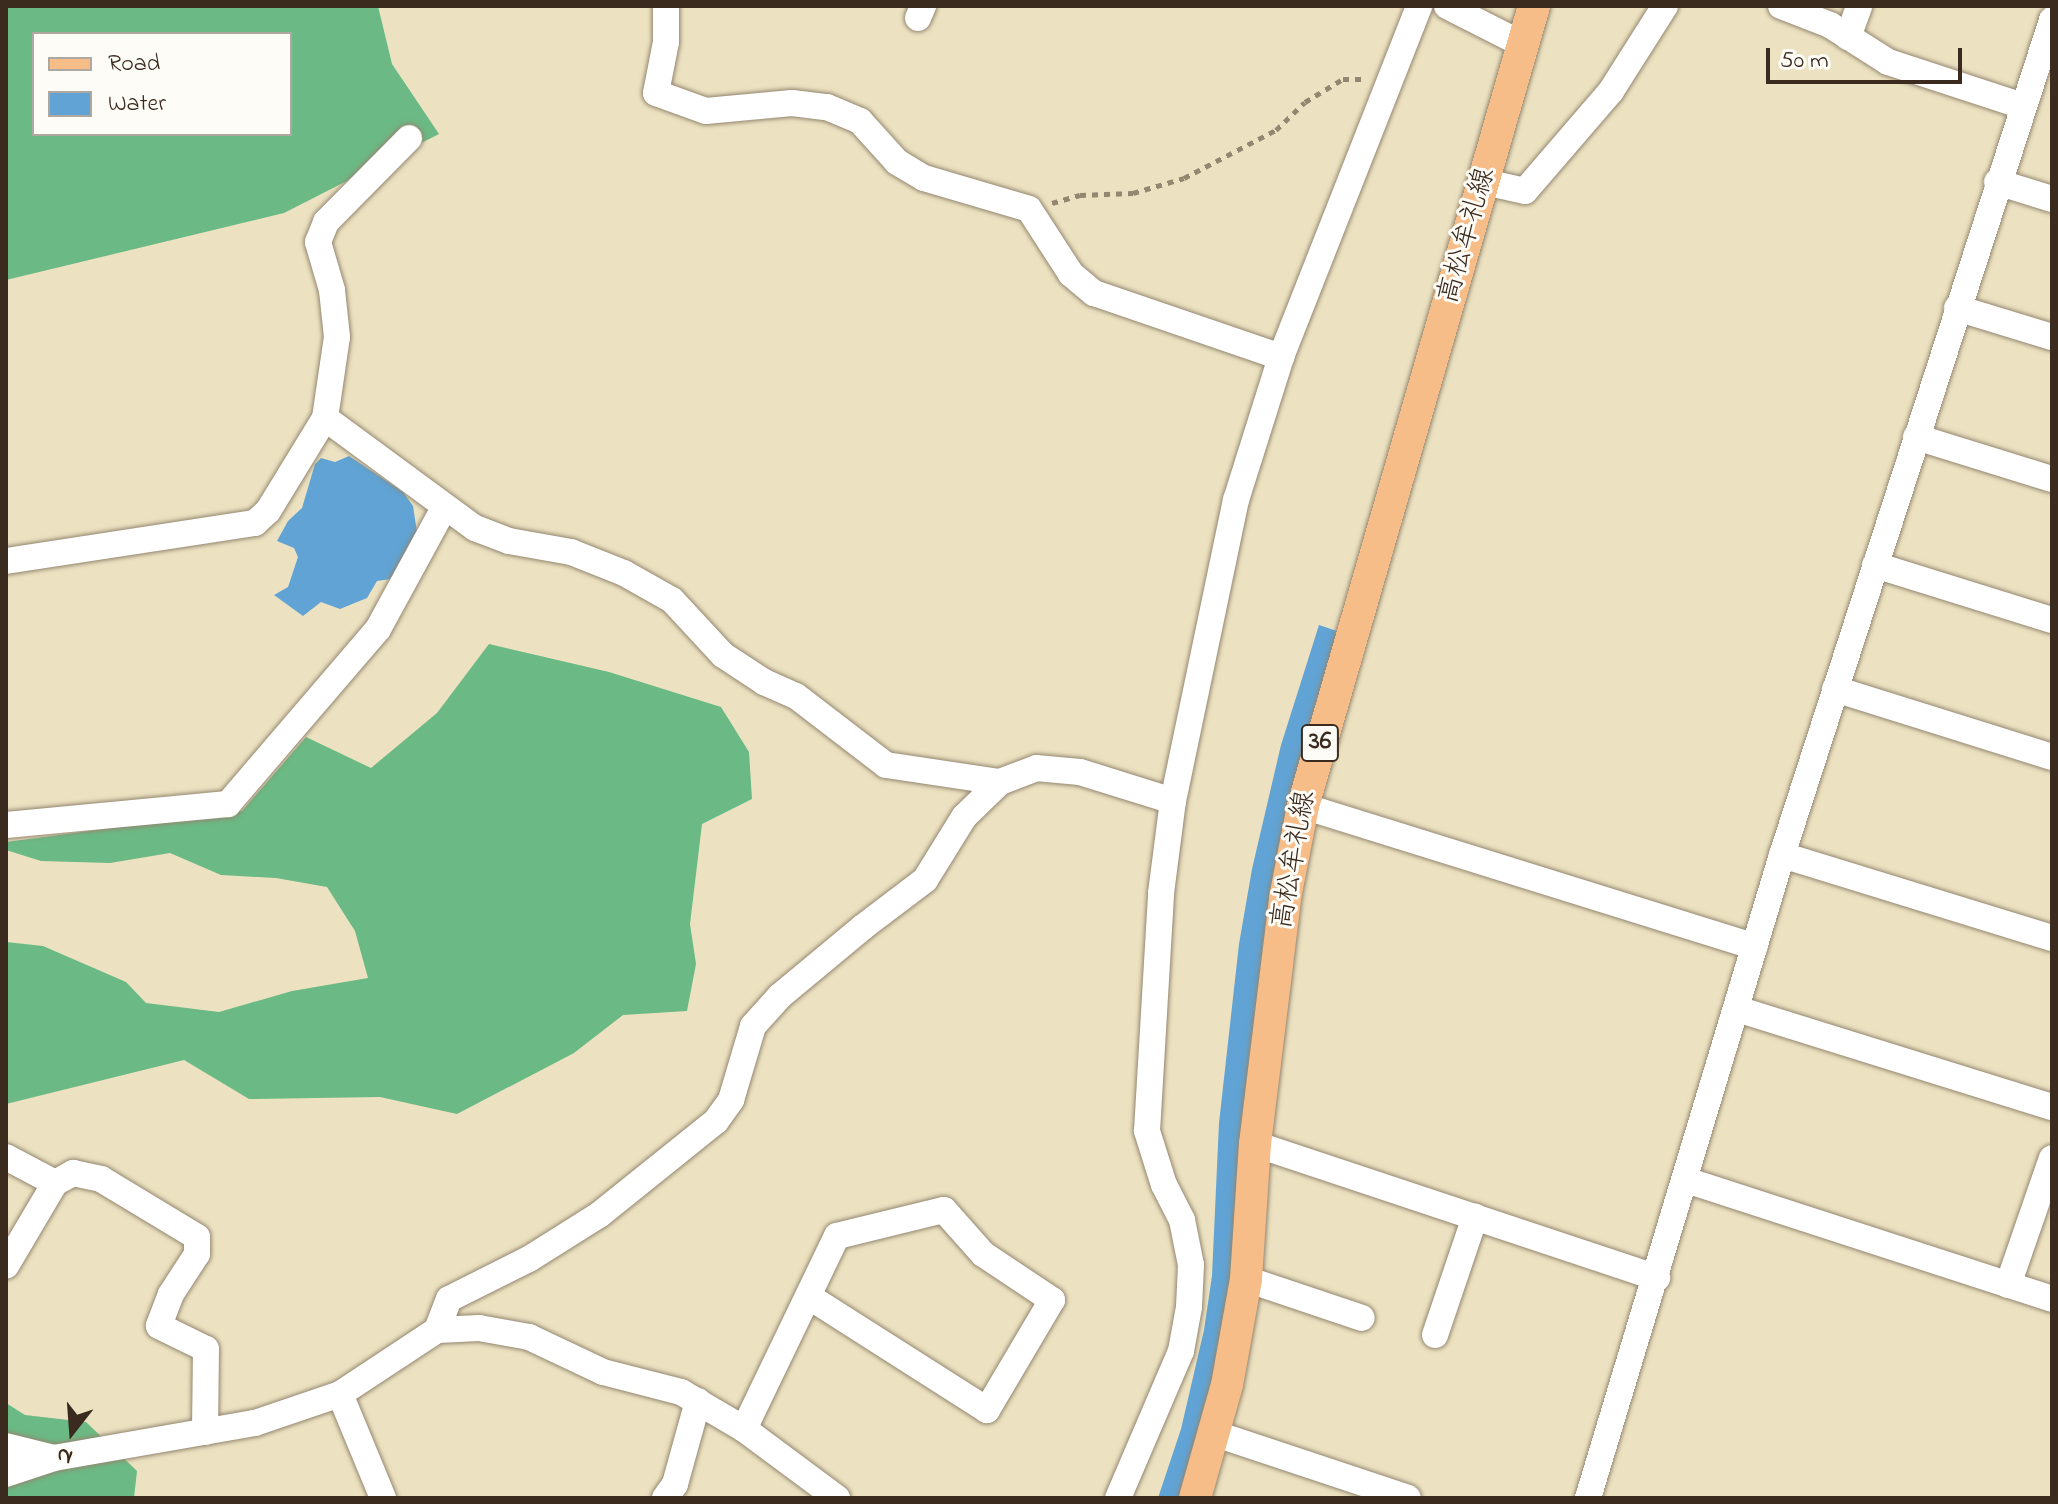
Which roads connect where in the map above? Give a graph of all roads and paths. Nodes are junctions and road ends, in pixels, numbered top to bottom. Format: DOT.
graph roads {
  1 [pos="666,6"];
  2 [pos="1419,6"];
  3 [pos="1447,6"];
  4 [pos="1534,6"];
  5 [pos="1665,6"];
  6 [pos="1781,6"];
  7 [pos="1859,6"];
  8 [pos="2052,20"];
  9 [pos="1848,37"];
  10 [pos="1522,44"];
  11 [pos="2047,54"];
  12 [pos="1390,77"];
  13 [pos="2023,106"];
  14 [pos="409,138"];
  15 [pos="1485,182"];
  16 [pos="1997,182"];
  17 [pos="2052,199"];
  18 [pos="1029,209"];
  19 [pos="1957,308"];
  20 [pos="2052,337"];
  21 [pos="1281,357"];
  22 [pos="325,418"];
  23 [pos="1916,437"];
  24 [pos="2052,479"];
  25 [pos="444,508"];
  26 [pos="6,561"];
  27 [pos="1875,565"];
  28 [pos="2052,620"];
  29 [pos="1835,689"];
  30 [pos="2052,757"];
  31 [pos="1000,782"];
  32 [pos="1173,801"];
  33 [pos="1303,806"];
  34 [pos="6,825"];
  35 [pos="1782,855"];
  36 [pos="2052,938"];
  37 [pos="1755,947"];
  38 [pos="1737,1009"];
  39 [pos="2052,1107"];
  40 [pos="1255,1144"];
  41 [pos="6,1157"];
  42 [pos="2052,1158"];
  43 [pos="1686,1180"];
  44 [pos="55,1183"];
  45 [pos="1475,1217"];
  46 [pos="6,1266"];
  47 [pos="1657,1278"];
  48 [pos="1246,1279"];
  49 [pos="2008,1285"];
  50 [pos="808,1296"];
  51 [pos="2052,1299"];
  52 [pos="1362,1318"];
  53 [pos="437,1330"];
  54 [pos="1435,1335"];
  55 [pos="340,1394"];
  56 [pos="698,1401"];
  57 [pos="744,1429"];
  58 [pos="205,1432"];
  59 [pos="1216,1434"];
  60 [pos="6,1446"];
  61 [pos="54,1458"];
  62 [pos="6,1474"];
  63 [pos="383,1498"];
  64 [pos="665,1498"];
  65 [pos="837,1498"];
  66 [pos="1118,1498"];
  67 [pos="1195,1498"];
  68 [pos="1408,1498"];
  69 [pos="1588,1498"];
  1 -- 18 [label="street"];
  2 -- 12 [label="street"];
  3 -- 10 [label="street"];
  4 -- 10 [label="main road, 高松牟礼線 / 36"];
  5 -- 15 [label="street"];
  6 -- 9 [label="street"];
  7 -- 9 [label="street"];
  8 -- 11 [label="street"];
  9 -- 13 [label="street"];
  10 -- 15 [label="main road, 高松牟礼線 / 36"];
  11 -- 13 [label="street"];
  12 -- 18 [label="path"];
  12 -- 21 [label="street"];
  13 -- 16 [label="street"];
  14 -- 22 [label="street"];
  15 -- 33 [label="main road, 高松牟礼線 / 36"];
  16 -- 17 [label="street"];
  16 -- 19 [label="street"];
  18 -- 21 [label="street"];
  19 -- 20 [label="street"];
  19 -- 23 [label="street"];
  21 -- 32 [label="street"];
  22 -- 25 [label="street"];
  22 -- 26 [label="street"];
  23 -- 24 [label="street"];
  23 -- 27 [label="street"];
  25 -- 31 [label="street"];
  25 -- 34 [label="street"];
  27 -- 28 [label="street"];
  27 -- 29 [label="street"];
  29 -- 30 [label="street"];
  29 -- 35 [label="street"];
  31 -- 32 [label="street"];
  31 -- 53 [label="street"];
  32 -- 66 [label="street"];
  33 -- 37 [label="street"];
  33 -- 40 [label="main road, 高松牟礼線 / 36"];
  35 -- 36 [label="street"];
  35 -- 37 [label="street"];
  37 -- 38 [label="street"];
  38 -- 39 [label="street"];
  38 -- 43 [label="street"];
  40 -- 45 [label="street"];
  40 -- 48 [label="main road, 高松牟礼線 / 36"];
  41 -- 44 [label="street"];
  42 -- 49 [label="street"];
  43 -- 47 [label="street"];
  43 -- 49 [label="street"];
  44 -- 46 [label="street"];
  44 -- 58 [label="street"];
  45 -- 47 [label="street"];
  45 -- 54 [label="street"];
  47 -- 69 [label="street"];
  48 -- 52 [label="street"];
  48 -- 59 [label="main road, 高松牟礼線 / 36"];
  49 -- 51 [label="street"];
  50 -- 50 [label="street"];
  50 -- 57 [label="street"];
  53 -- 55 [label="street"];
  53 -- 56 [label="street"];
  55 -- 58 [label="street"];
  55 -- 63 [label="street"];
  56 -- 57 [label="street"];
  56 -- 64 [label="street"];
  57 -- 65 [label="street"];
  58 -- 61 [label="street"];
  59 -- 67 [label="main road, 高松牟礼線 / 36"];
  59 -- 68 [label="street"];
  60 -- 61 [label="street"];
  61 -- 62 [label="street"];
}
